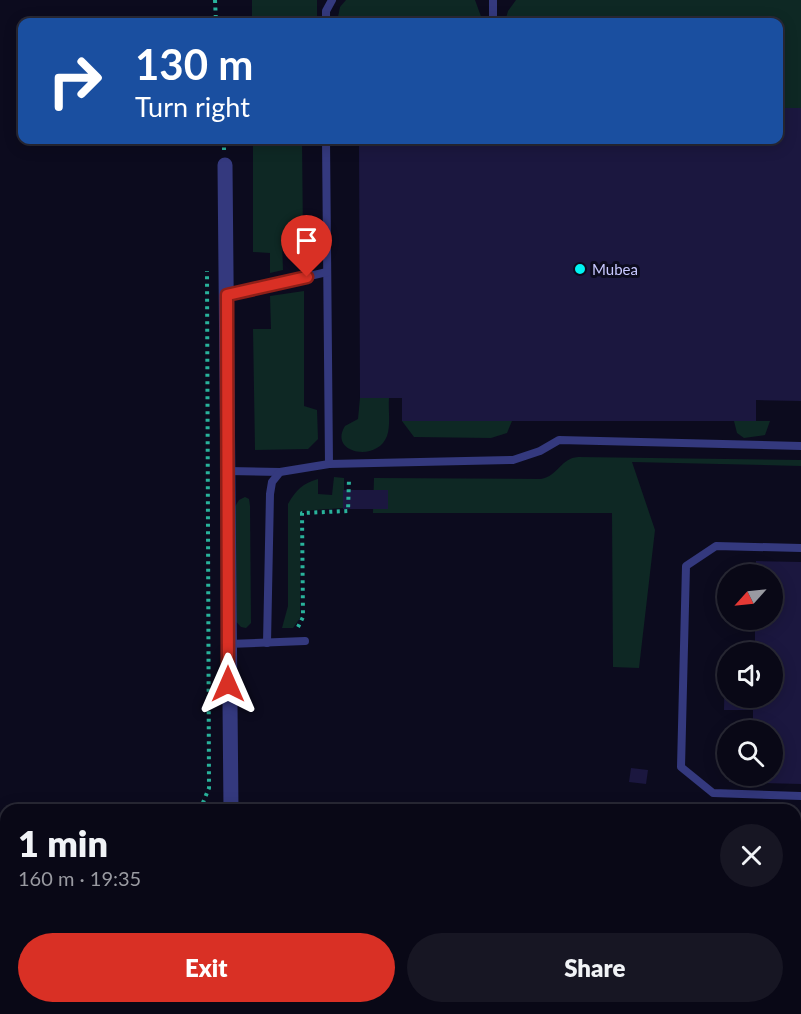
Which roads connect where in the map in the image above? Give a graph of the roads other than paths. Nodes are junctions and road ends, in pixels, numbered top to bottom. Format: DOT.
graph roads {
  1 [pos="332,0"];
  2 [pos="493,0"];
  3 [pos="326,18"];
  4 [pos="493,18"];
  5 [pos="327,144"];
  6 [pos="225,165"];
  7 [pos="327,272"];
  8 [pos="227,295"];
  9 [pos="801,446"];
  10 [pos="329,464"];
  11 [pos="228,471"];
  12 [pos="280,472"];
  13 [pos="801,548"];
  14 [pos="305,641"];
  15 [pos="267,642"];
  16 [pos="228,644"];
  17 [pos="801,796"];
  18 [pos="231,804"];
  1 -- 3 [label="lane"];
  2 -- 4 [label="lane"];
  5 -- 7 [label="lane"];
  6 -- 8 [label="street"];
  7 -- 8 [label="lane"];
  7 -- 10 [label="lane"];
  8 -- 11 [label="street"];
  9 -- 10 [label="lane"];
  10 -- 12 [label="lane"];
  11 -- 12 [label="lane"];
  11 -- 16 [label="street"];
  12 -- 15 [label="lane"];
  13 -- 17 [label="lane"];
  14 -- 15 [label="lane"];
  15 -- 16 [label="lane"];
  16 -- 18 [label="street"];
}
